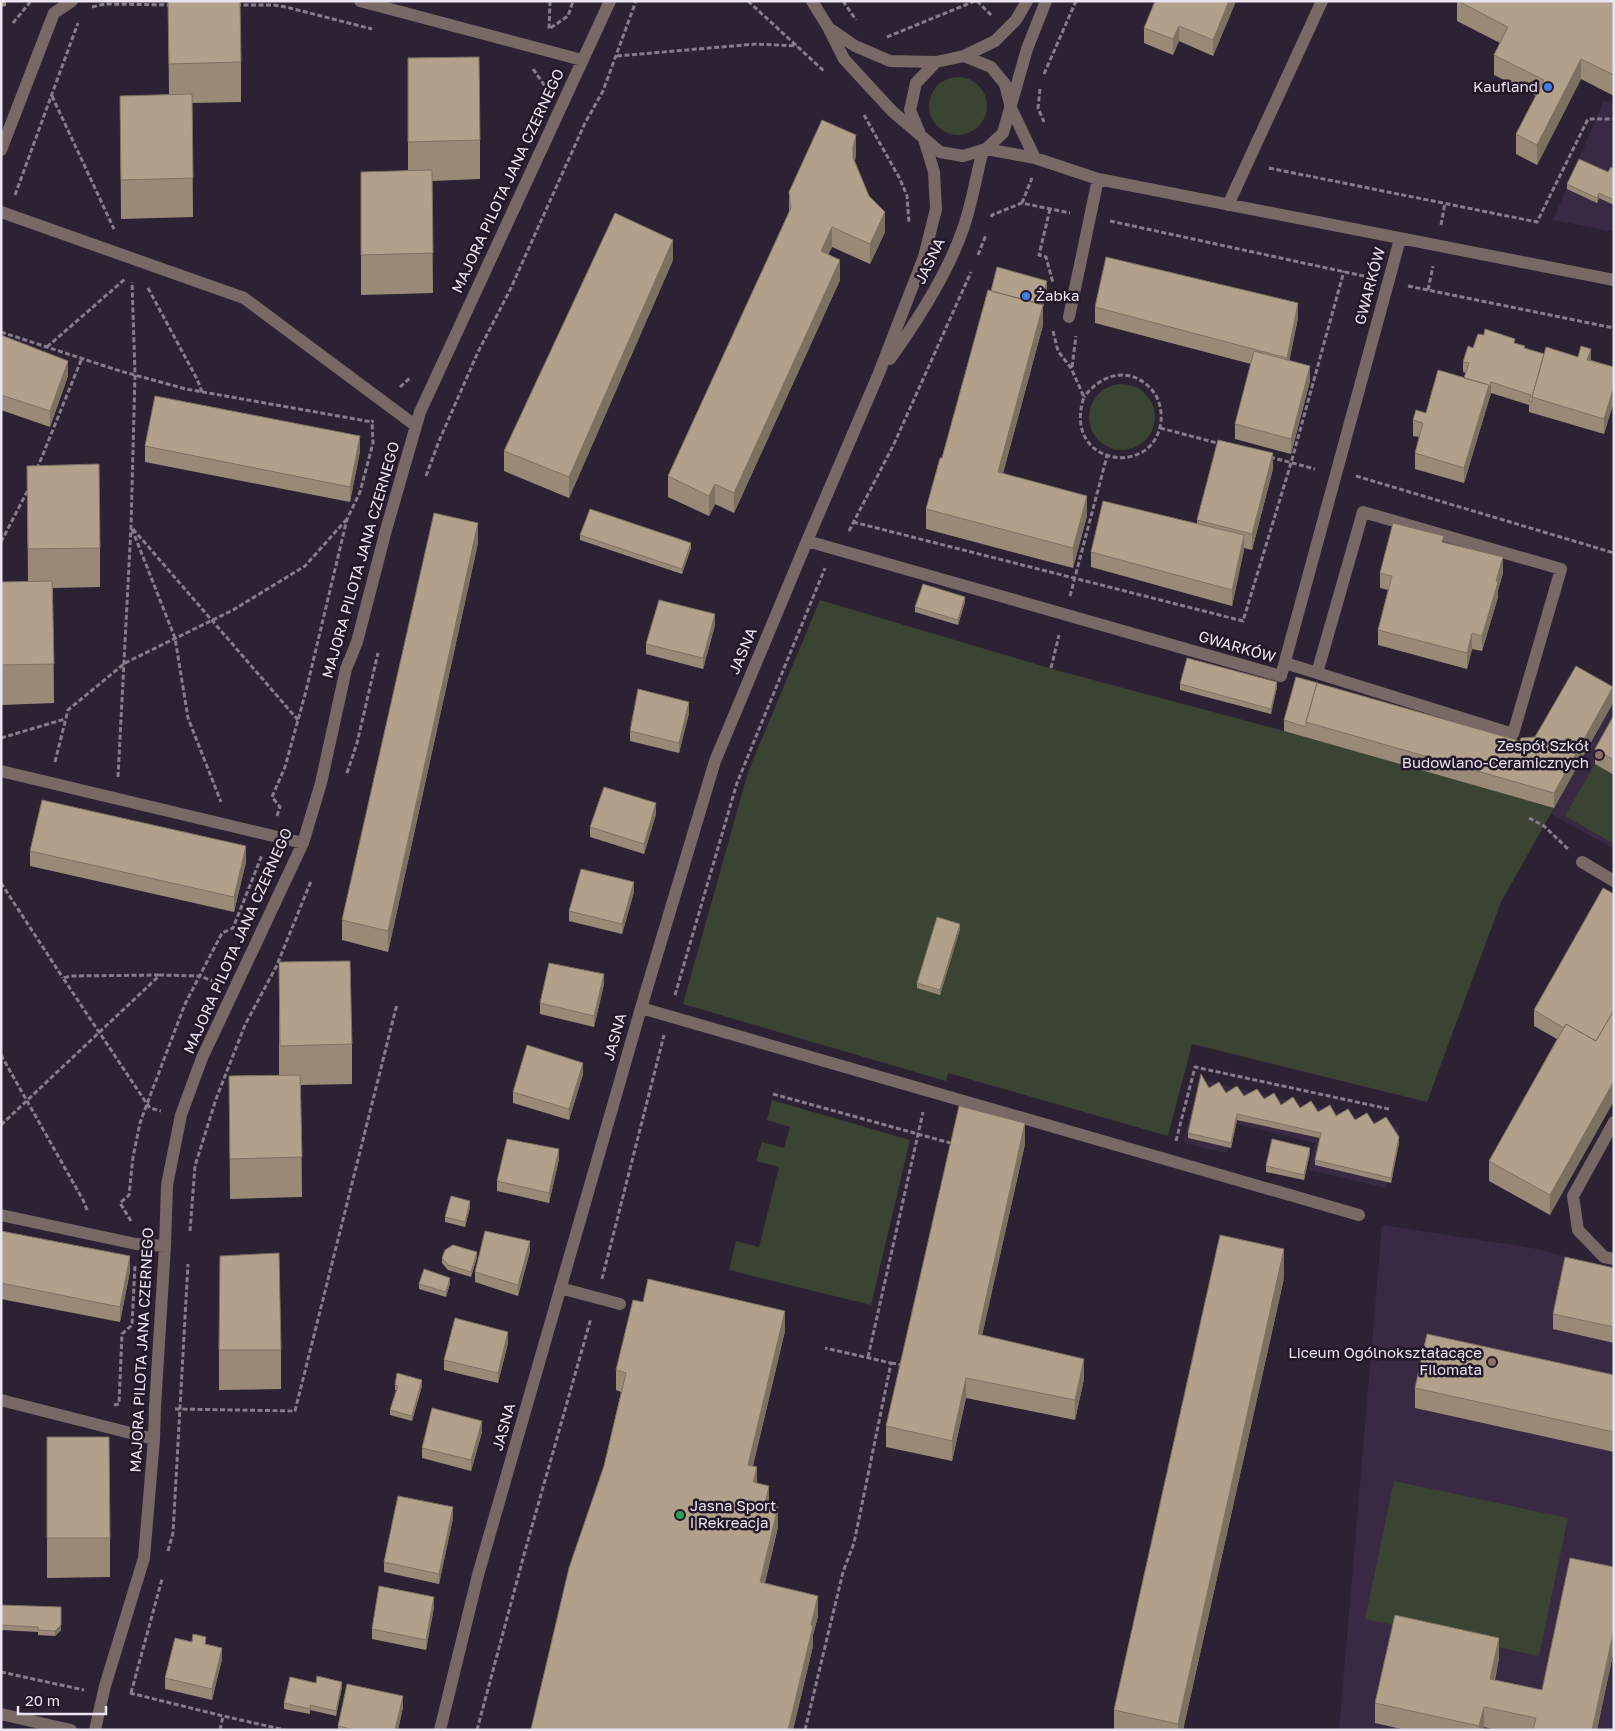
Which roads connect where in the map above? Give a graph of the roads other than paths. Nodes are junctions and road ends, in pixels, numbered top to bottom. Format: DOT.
graph roads {
  1 [pos="72,1"];
  2 [pos="360,1"];
  3 [pos="610,1"];
  4 [pos="812,1"];
  5 [pos="1028,1"];
  6 [pos="1046,1"];
  7 [pos="1322,1"];
  8 [pos="828,28"];
  9 [pos="964,56"];
  10 [pos="582,60"];
  11 [pos="936,62"];
  12 [pos="1011,108"];
  13 [pos="922,138"];
  14 [pos="1,150"];
  15 [pos="985,150"];
  16 [pos="1035,158"];
  17 [pos="1098,179"];
  18 [pos="1228,205"];
  19 [pos="5,213"];
  20 [pos="1400,239"];
  21 [pos="1614,280"];
  22 [pos="1069,317"];
  23 [pos="880,374"];
  24 [pos="416,426"];
  25 [pos="806,541"];
  26 [pos="1285,663"];
  27 [pos="1317,672"];
  28 [pos="1,771"];
  29 [pos="303,843"];
  30 [pos="1582,862"];
  31 [pos="1614,881"];
  32 [pos="641,1008"];
  33 [pos="1614,1122"];
  34 [pos="1,1215"];
  35 [pos="1359,1215"];
  36 [pos="165,1246"];
  37 [pos="1614,1259"];
  38 [pos="560,1288"];
  39 [pos="620,1304"];
  40 [pos="1,1400"];
  41 [pos="154,1439"];
  42 [pos="1,1714"];
  43 [pos="71,1730"];
  44 [pos="95,1730"];
  45 [pos="440,1730"];
  1 -- 14 [label="street"];
  2 -- 10 [label="street"];
  3 -- 10 [label="street, MAJORA PILOTA JANA CZERNEGO"];
  4 -- 8 [label="street"];
  5 -- 9 [label="street"];
  6 -- 12 [label="street"];
  7 -- 18 [label="street"];
  8 -- 11 [label="street"];
  8 -- 13 [label="street"];
  9 -- 11 [label="street"];
  9 -- 12 [label="street"];
  10 -- 24 [label="street, MAJORA PILOTA JANA CZERNEGO"];
  11 -- 13 [label="street"];
  12 -- 15 [label="street"];
  12 -- 16 [label="street"];
  13 -- 15 [label="street"];
  13 -- 23 [label="street, JASNA"];
  15 -- 16 [label="street, GWARKÓW"];
  15 -- 23 [label="street, JASNA"];
  16 -- 17 [label="street, GWARKÓW"];
  17 -- 18 [label="street, GWARKÓW"];
  17 -- 22 [label="street"];
  18 -- 20 [label="street, GWARKÓW"];
  19 -- 24 [label="street"];
  20 -- 21 [label="street, GWARKÓW"];
  20 -- 26 [label="street, GWARKÓW"];
  23 -- 25 [label="street, JASNA"];
  24 -- 29 [label="street, MAJORA PILOTA JANA CZERNEGO"];
  25 -- 26 [label="street, GWARKÓW"];
  25 -- 32 [label="street, JASNA"];
  26 -- 27 [label="street"];
  27 -- 27 [label="street"];
  28 -- 29 [label="street"];
  29 -- 36 [label="street, MAJORA PILOTA JANA CZERNEGO"];
  30 -- 31 [label="street"];
  32 -- 35 [label="street"];
  32 -- 38 [label="street, JASNA"];
  33 -- 37 [label="street"];
  34 -- 36 [label="street"];
  36 -- 41 [label="street, MAJORA PILOTA JANA CZERNEGO"];
  38 -- 39 [label="street"];
  38 -- 45 [label="street, JASNA"];
  40 -- 41 [label="street"];
  41 -- 44 [label="street, MAJORA PILOTA JANA CZERNEGO"];
  42 -- 43 [label="street"];
}
